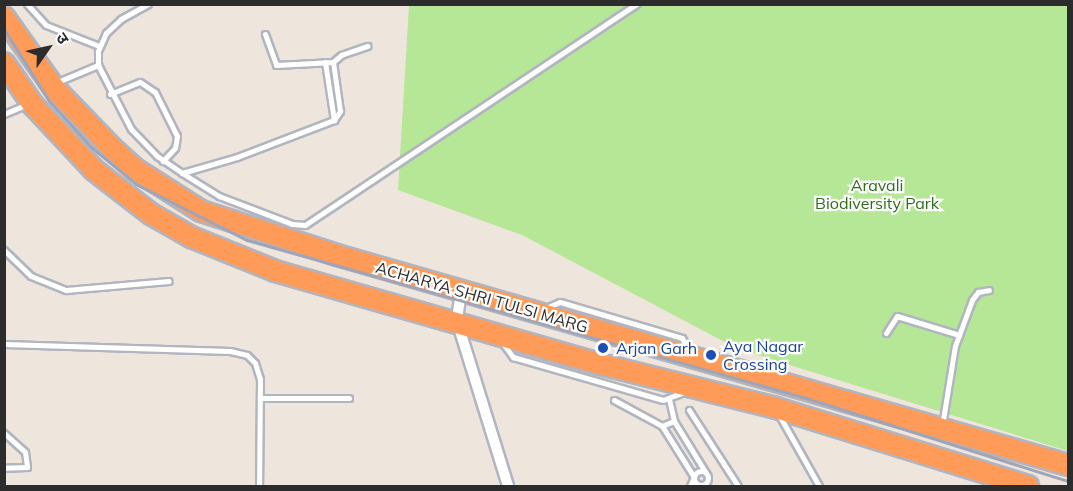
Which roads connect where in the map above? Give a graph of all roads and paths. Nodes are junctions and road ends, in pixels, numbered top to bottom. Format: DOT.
graph roads {
  1 [pos="27,4"];
  2 [pos="148,4"];
  3 [pos="637,4"];
  4 [pos="4,17"];
  5 [pos="265,34"];
  6 [pos="99,46"];
  7 [pos="368,46"];
  8 [pos="325,62"];
  9 [pos="333,62"];
  10 [pos="4,63"];
  11 [pos="98,65"];
  12 [pos="52,84"];
  13 [pos="110,94"];
  14 [pos="32,103"];
  15 [pos="4,114"];
  16 [pos="333,120"];
  17 [pos="163,161"];
  18 [pos="182,173"];
  19 [pos="4,250"];
  20 [pos="169,281"];
  21 [pos="989,290"];
  22 [pos="461,291"];
  23 [pos="458,321"];
  24 [pos="886,333"];
  25 [pos="497,335"];
  26 [pos="959,335"];
  27 [pos="4,344"];
  28 [pos="694,388"];
  29 [pos="261,398"];
  30 [pos="349,398"];
  31 [pos="669,399"];
  32 [pos="614,400"];
  33 [pos="776,408"];
  34 [pos="688,410"];
  35 [pos="674,420"];
  36 [pos="662,426"];
  37 [pos="941,428"];
  38 [pos="4,433"];
  39 [pos="1068,465"];
  40 [pos="4,468"];
  41 [pos="706,472"];
  42 [pos="694,477"];
  43 [pos="708,479"];
  44 [pos="259,486"];
  45 [pos="508,486"];
  46 [pos="690,486"];
  47 [pos="712,486"];
  48 [pos="738,486"];
  49 [pos="819,486"];
  50 [pos="1028,486"];
  1 -- 6 [label="lane"];
  2 -- 6 [label="lane"];
  3 -- 18 [label="lane"];
  4 -- 12 [label="highway, ACHARYA SHRI TULSI MARG"];
  5 -- 8 [label="lane"];
  6 -- 11 [label="lane"];
  7 -- 9 [label="lane"];
  8 -- 9 [label="lane"];
  8 -- 16 [label="lane"];
  9 -- 16 [label="lane"];
  10 -- 14 [label="highway, ACHARYA SHRI TULSI MARG"];
  11 -- 12 [label="lane"];
  11 -- 13 [label="lane"];
  12 -- 22 [label="highway, ACHARYA SHRI TULSI MARG"];
  13 -- 17 [label="lane"];
  13 -- 17 [label="lane"];
  14 -- 15 [label="lane"];
  14 -- 23 [label="highway, ACHARYA SHRI TULSI MARG"];
  16 -- 18 [label="lane"];
  17 -- 18 [label="lane"];
  19 -- 20 [label="lane"];
  21 -- 26 [label="lane"];
  22 -- 23 [label="street"];
  22 -- 37 [label="highway, ACHARYA SHRI TULSI MARG"];
  23 -- 25 [label="highway, ACHARYA SHRI TULSI MARG"];
  23 -- 45 [label="street"];
  24 -- 26 [label="lane"];
  25 -- 28 [label="highway, ACHARYA SHRI TULSI MARG"];
  25 -- 31 [label="lane"];
  26 -- 37 [label="lane"];
  27 -- 29 [label="lane"];
  28 -- 31 [label="lane"];
  28 -- 33 [label="highway, ACHARYA SHRI TULSI MARG"];
  29 -- 30 [label="lane"];
  29 -- 44 [label="lane"];
  31 -- 35 [label="lane"];
  32 -- 36 [label="lane"];
  33 -- 49 [label="lane"];
  33 -- 50 [label="highway, ACHARYA SHRI TULSI MARG"];
  34 -- 48 [label="lane"];
  35 -- 36 [label="lane"];
  35 -- 41 [label="lane"];
  36 -- 42 [label="lane"];
  37 -- 39 [label="highway, ACHARYA SHRI TULSI MARG"];
  38 -- 40 [label="lane"];
  41 -- 42 [label="lane"];
  41 -- 43 [label="lane"];
  42 -- 43 [label="lane"];
  42 -- 46 [label="lane"];
  43 -- 47 [label="lane"];
}
